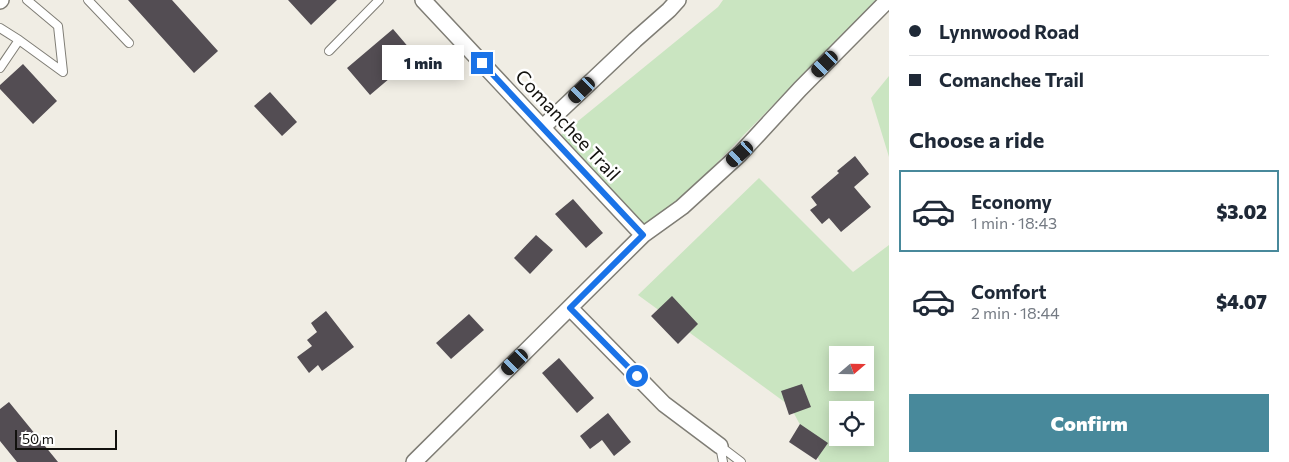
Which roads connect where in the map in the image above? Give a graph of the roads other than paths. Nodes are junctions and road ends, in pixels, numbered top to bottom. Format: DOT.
graph roads {
  1 [pos="27,0"];
  2 [pos="88,0"];
  3 [pos="379,0"];
  4 [pos="422,0"];
  5 [pos="678,0"];
  6 [pos="888,0"];
  7 [pos="0,28"];
  8 [pos="19,40"];
  9 [pos="129,44"];
  10 [pos="329,51"];
  11 [pos="0,68"];
  12 [pos="542,128"];
  13 [pos="643,235"];
  14 [pos="570,308"];
  15 [pos="720,446"];
  16 [pos="414,462"];
  17 [pos="723,462"];
  18 [pos="741,462"];
  1 -- 8 [label="lane"];
  2 -- 9 [label="lane"];
  3 -- 10 [label="lane"];
  4 -- 12 [label="street, Comanchee Trail"];
  5 -- 12 [label="street"];
  6 -- 13 [label="street"];
  7 -- 8 [label="lane"];
  8 -- 11 [label="lane"];
  12 -- 13 [label="street, Comanchee Trail"];
  13 -- 14 [label="street"];
  14 -- 15 [label="street"];
  14 -- 16 [label="street"];
  15 -- 17 [label="lane"];
  15 -- 18 [label="lane"];
}
